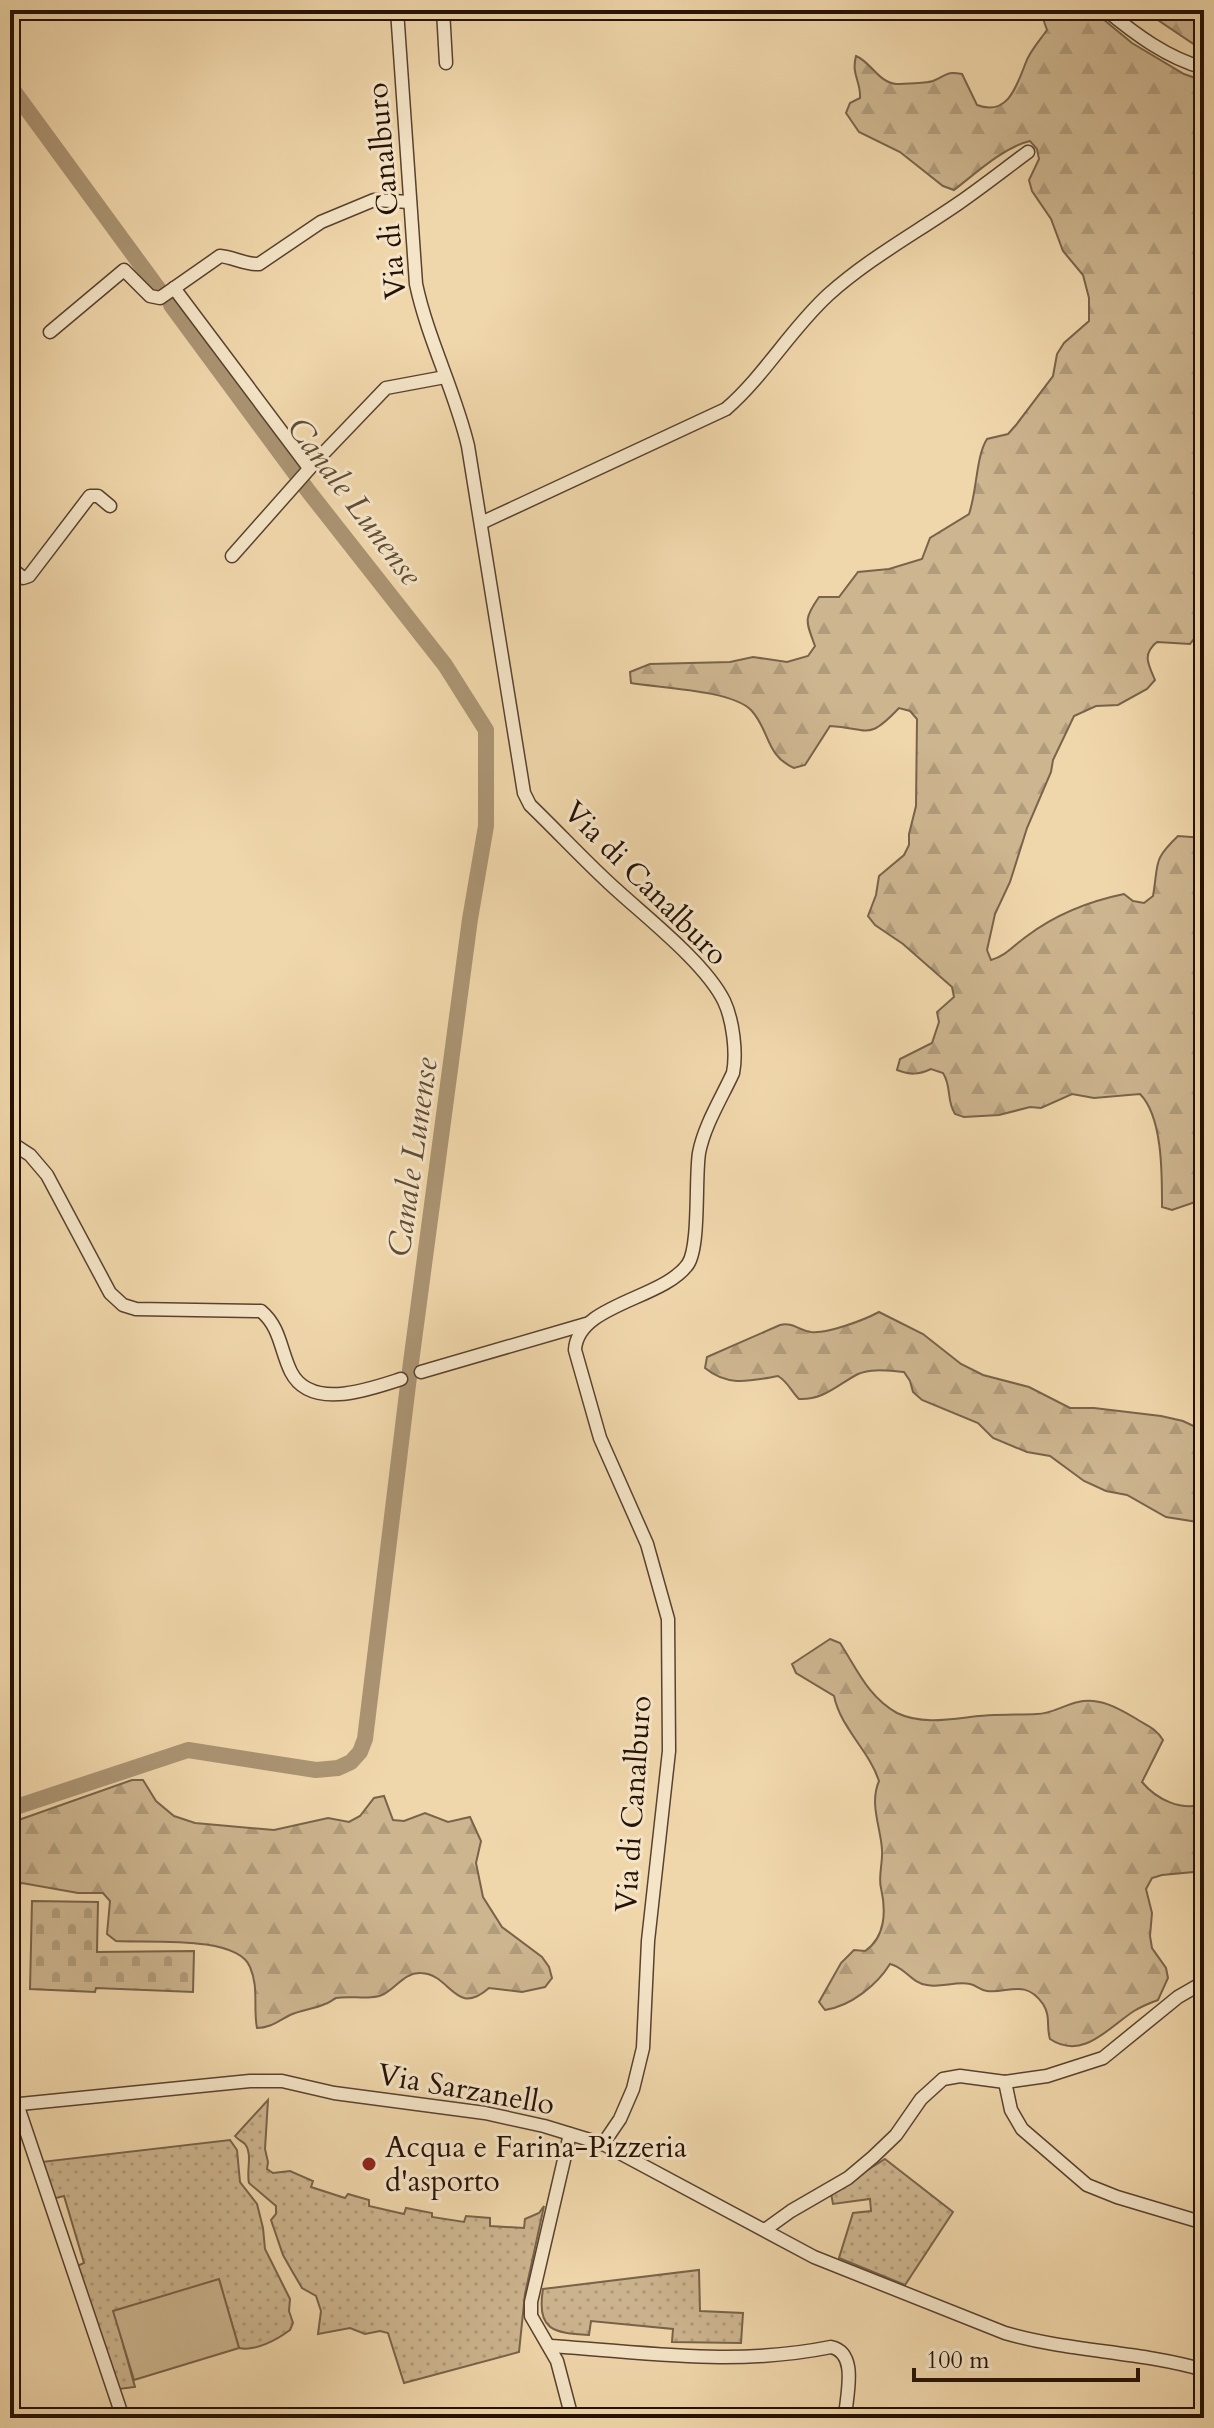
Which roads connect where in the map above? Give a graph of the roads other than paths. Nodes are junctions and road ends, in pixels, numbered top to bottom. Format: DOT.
graph roads {
  1 [pos="397,10"];
  2 [pos="443,10"];
  3 [pos="1106,10"];
  4 [pos="446,63"];
  5 [pos="1204,68"];
  6 [pos="1028,152"];
  7 [pos="410,202"];
  8 [pos="174,288"];
  9 [pos="50,332"];
  10 [pos="445,377"];
  11 [pos="309,468"];
  12 [pos="110,506"];
  13 [pos="481,523"];
  14 [pos="232,556"];
  15 [pos="10,567"];
  16 [pos="10,1142"];
  17 [pos="586,1324"];
  18 [pos="421,1372"];
  19 [pos="401,1379"];
  20 [pos="1204,1982"];
  21 [pos="1005,2082"];
  22 [pos="14,2105"];
  23 [pos="570,2134"];
  24 [pos="603,2144"];
  25 [pos="1204,2223"];
  26 [pos="766,2229"];
  27 [pos="549,2346"];
  28 [pos="1204,2370"];
  29 [pos="123,2418"];
  30 [pos="572,2418"];
  31 [pos="845,2418"];
  1 -- 7 [label="street, Via di Canalburo"];
  2 -- 4 [label="street"];
  3 -- 5 [label="street"];
  6 -- 13 [label="street"];
  7 -- 8 [label="street"];
  7 -- 10 [label="street, Via di Canalburo"];
  8 -- 9 [label="street"];
  8 -- 11 [label="street"];
  10 -- 11 [label="street"];
  10 -- 13 [label="street, Via di Canalburo"];
  11 -- 14 [label="street"];
  12 -- 15 [label="street"];
  13 -- 17 [label="street, Via di Canalburo"];
  16 -- 19 [label="street"];
  17 -- 18 [label="street"];
  17 -- 24 [label="street, Via di Canalburo"];
  20 -- 21 [label="street"];
  21 -- 25 [label="street"];
  21 -- 26 [label="street"];
  22 -- 23 [label="street, Via Sarzanello"];
  22 -- 29 [label="street"];
  23 -- 24 [label="street, Via Sarzanello"];
  23 -- 27 [label="street"];
  24 -- 26 [label="street, Via Sarzanello"];
  26 -- 28 [label="street, Via Sarzanello"];
  27 -- 30 [label="street"];
  27 -- 31 [label="street"];
}
